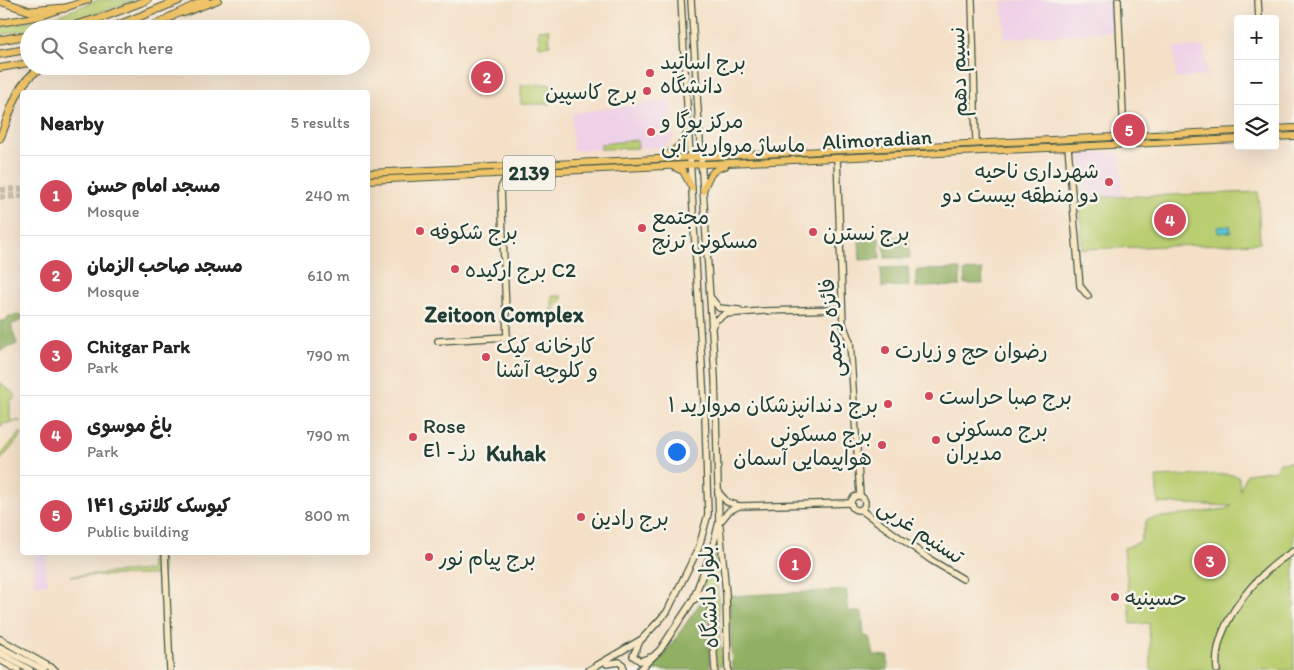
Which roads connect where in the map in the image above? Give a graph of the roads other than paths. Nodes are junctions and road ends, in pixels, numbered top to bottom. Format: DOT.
graph roads {
  1 [pos="88,0"];
  2 [pos="147,0"];
  3 [pos="180,0"];
  4 [pos="206,0"];
  5 [pos="218,0"];
  6 [pos="681,0"];
  7 [pos="691,0"];
  8 [pos="972,0"];
  9 [pos="1118,0"];
  10 [pos="1258,0"];
  11 [pos="0,2"];
  12 [pos="64,8"];
  13 [pos="1259,15"];
  14 [pos="168,18"];
  15 [pos="93,20"];
  16 [pos="132,20"];
  17 [pos="164,20"];
  18 [pos="0,23"];
  19 [pos="20,37"];
  20 [pos="0,40"];
  21 [pos="20,51"];
  22 [pos="0,54"];
  23 [pos="20,65"];
  24 [pos="0,68"];
  25 [pos="31,75"];
  26 [pos="20,90"];
  27 [pos="20,91"];
  28 [pos="688,115"];
  29 [pos="698,115"];
  30 [pos="689,127"];
  31 [pos="1279,128"];
  32 [pos="1294,128"];
  33 [pos="1234,131"];
  34 [pos="1294,136"];
  35 [pos="1124,137"];
  36 [pos="1279,137"];
  37 [pos="0,138"];
  38 [pos="1234,138"];
  39 [pos="976,142"];
  40 [pos="1068,147"];
  41 [pos="690,156"];
  42 [pos="700,156"];
  43 [pos="661,157"];
  44 [pos="837,158"];
  45 [pos="734,163"];
  46 [pos="669,165"];
  47 [pos="690,165"];
  48 [pos="701,165"];
  49 [pos="370,173"];
  50 [pos="508,174"];
  51 [pos="492,175"];
  52 [pos="370,180"];
  53 [pos="501,188"];
  54 [pos="692,188"];
  55 [pos="703,191"];
  56 [pos="1088,296"];
  57 [pos="710,297"];
  58 [pos="842,309"];
  59 [pos="754,311"];
  60 [pos="711,331"];
  61 [pos="700,335"];
  62 [pos="438,341"];
  63 [pos="718,492"];
  64 [pos="860,495"];
  65 [pos="851,503"];
  66 [pos="739,506"];
  67 [pos="861,510"];
  68 [pos="720,522"];
  69 [pos="1294,551"];
  70 [pos="165,555"];
  71 [pos="963,579"];
  72 [pos="693,600"];
  73 [pos="0,639"];
  74 [pos="642,639"];
  75 [pos="0,647"];
  76 [pos="727,652"];
  77 [pos="0,653"];
  78 [pos="714,653"];
  79 [pos="655,655"];
  80 [pos="0,660"];
  81 [pos="592,669"];
  82 [pos="18,670"];
  83 [pos="30,670"];
  84 [pos="44,670"];
  85 [pos="55,670"];
  86 [pos="170,670"];
  87 [pos="623,670"];
  88 [pos="639,670"];
  89 [pos="715,670"];
  90 [pos="728,670"];
  91 [pos="1217,670"];
  1 -- 12 [label="main road"];
  2 -- 15 [label="highway"];
  3 -- 16 [label="highway"];
  4 -- 14 [label="highway"];
  5 -- 14 [label="main road"];
  6 -- 28 [label="main road"];
  7 -- 29 [label="main road, بلوار دانشگاه"];
  8 -- 39 [label="main road, نسیم دهم"];
  9 -- 35 [label="main road"];
  10 -- 13 [label="main road"];
  11 -- 12 [label="highway"];
  12 -- 18 [label="main road"];
  14 -- 17 [label="main road"];
  19 -- 20 [label="highway"];
  21 -- 22 [label="highway"];
  23 -- 24 [label="main road"];
  25 -- 26 [label="highway"];
  27 -- 37 [label="highway"];
  28 -- 29 [label="main road"];
  28 -- 30 [label="main road"];
  29 -- 42 [label="main road, بلوار دانشگاه"];
  30 -- 41 [label="main road"];
  30 -- 43 [label="main road"];
  31 -- 32 [label="main road"];
  33 -- 35 [label="main road, Alimoradian"];
  34 -- 36 [label="main road"];
  35 -- 39 [label="main road, Alimoradian"];
  38 -- 40 [label="main road, Alimoradian"];
  39 -- 42 [label="main road, Alimoradian"];
  40 -- 44 [label="main road, Alimoradian"];
  40 -- 56 [label="main road"];
  41 -- 42 [label="main road, Alimoradian"];
  41 -- 43 [label="main road, Alimoradian / 2139"];
  41 -- 47 [label="main road"];
  42 -- 48 [label="main road, بلوار دانشگاه"];
  43 -- 49 [label="main road, Alimoradian / 2139"];
  44 -- 45 [label="main road, Alimoradian"];
  44 -- 58 [label="main road, فائزه رحیمی"];
  45 -- 48 [label="main road, Alimoradian"];
  45 -- 55 [label="main road"];
  46 -- 47 [label="main road, Alimoradian / 2139"];
  46 -- 50 [label="main road, Alimoradian / 2139"];
  46 -- 54 [label="main road"];
  47 -- 48 [label="main road, Alimoradian"];
  47 -- 54 [label="main road"];
  48 -- 55 [label="main road, بلوار دانشگاه"];
  50 -- 51 [label="main road, Alimoradian / 2139"];
  50 -- 53 [label="main road"];
  51 -- 52 [label="main road, Alimoradian / 2139"];
  51 -- 53 [label="main road"];
  53 -- 62 [label="main road"];
  54 -- 61 [label="main road"];
  55 -- 57 [label="main road, بلوار دانشگاه"];
  57 -- 59 [label="main road"];
  57 -- 60 [label="main road, بلوار دانشگاه"];
  58 -- 59 [label="main road"];
  58 -- 64 [label="main road, فائزه رحیمی"];
  59 -- 60 [label="main road"];
  60 -- 61 [label="main road"];
  60 -- 63 [label="main road, بلوار دانشگاه"];
  61 -- 74 [label="main road"];
  63 -- 66 [label="main road"];
  63 -- 68 [label="main road, بلوار دانشگاه"];
  64 -- 65 [label="main road"];
  64 -- 67 [label="main road"];
  65 -- 66 [label="main road"];
  65 -- 67 [label="main road"];
  66 -- 68 [label="main road"];
  67 -- 71 [label="main road, تسنیم غربی"];
  68 -- 72 [label="main road"];
  68 -- 76 [label="main road, بلوار دانشگاه"];
  69 -- 91 [label="main road"];
  70 -- 86 [label="main road"];
  72 -- 78 [label="main road, بلوار دانشگاه"];
  72 -- 79 [label="main road"];
  73 -- 85 [label="main road"];
  74 -- 79 [label="main road"];
  74 -- 81 [label="main road"];
  75 -- 84 [label="main road"];
  76 -- 78 [label="main road"];
  76 -- 90 [label="main road, بلوار دانشگاه"];
  77 -- 83 [label="main road"];
  78 -- 89 [label="main road, بلوار دانشگاه"];
  79 -- 88 [label="main road"];
  80 -- 82 [label="main road"];
  81 -- 87 [label="main road"];
}
